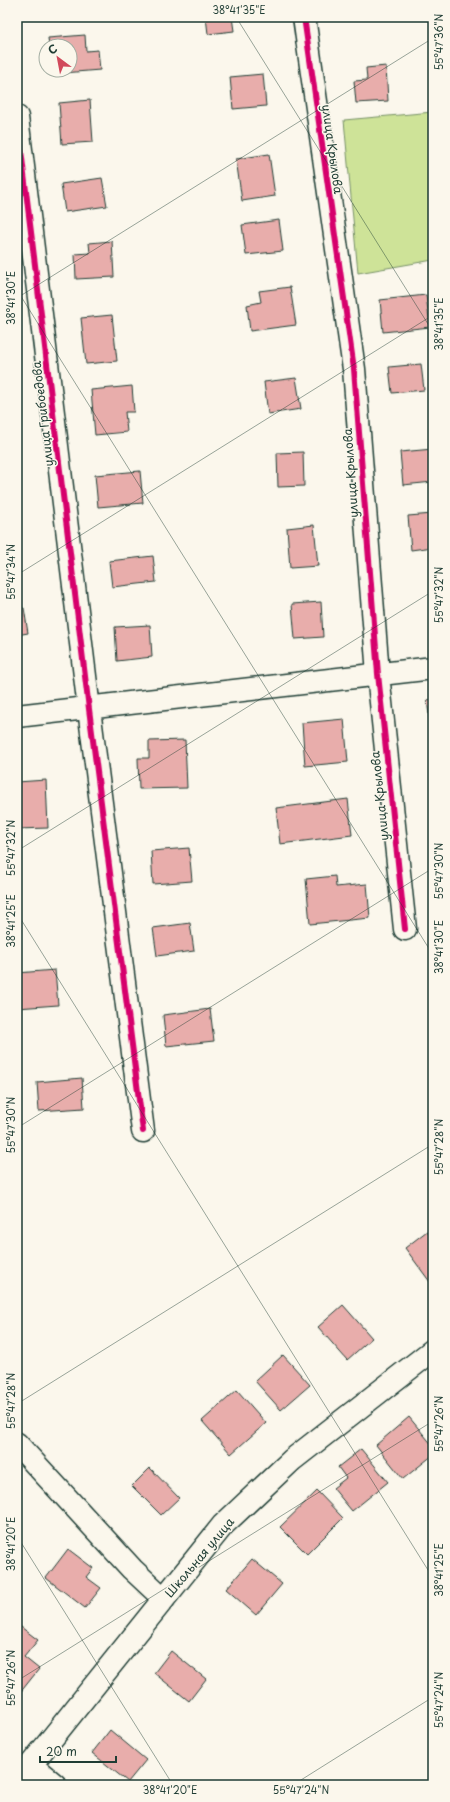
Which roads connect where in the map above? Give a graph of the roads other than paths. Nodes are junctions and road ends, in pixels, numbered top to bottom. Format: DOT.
graph roads {
  1 [pos="304,17"];
  2 [pos="17,117"];
  3 [pos="433,668"];
  4 [pos="378,674"];
  5 [pos="89,709"];
  6 [pos="17,716"];
  7 [pos="405,929"];
  8 [pos="143,1132"];
  9 [pos="433,1350"];
  10 [pos="17,1444"];
  11 [pos="164,1599"];
  12 [pos="32,1766"];
  13 [pos="17,1782"];
  14 [pos="55,1785"];
  1 -- 4 [label="street, улица Крылова"];
  2 -- 5 [label="street, улица Грибоедова"];
  3 -- 4 [label="street"];
  4 -- 5 [label="street"];
  4 -- 7 [label="street, улица Крылова"];
  5 -- 6 [label="street"];
  5 -- 8 [label="street, улица Грибоедова"];
  9 -- 11 [label="street, Школьная улица"];
  10 -- 11 [label="street"];
  11 -- 12 [label="street, Школьная улица"];
  12 -- 13 [label="street, Школьная улица"];
  12 -- 14 [label="street"];
}
